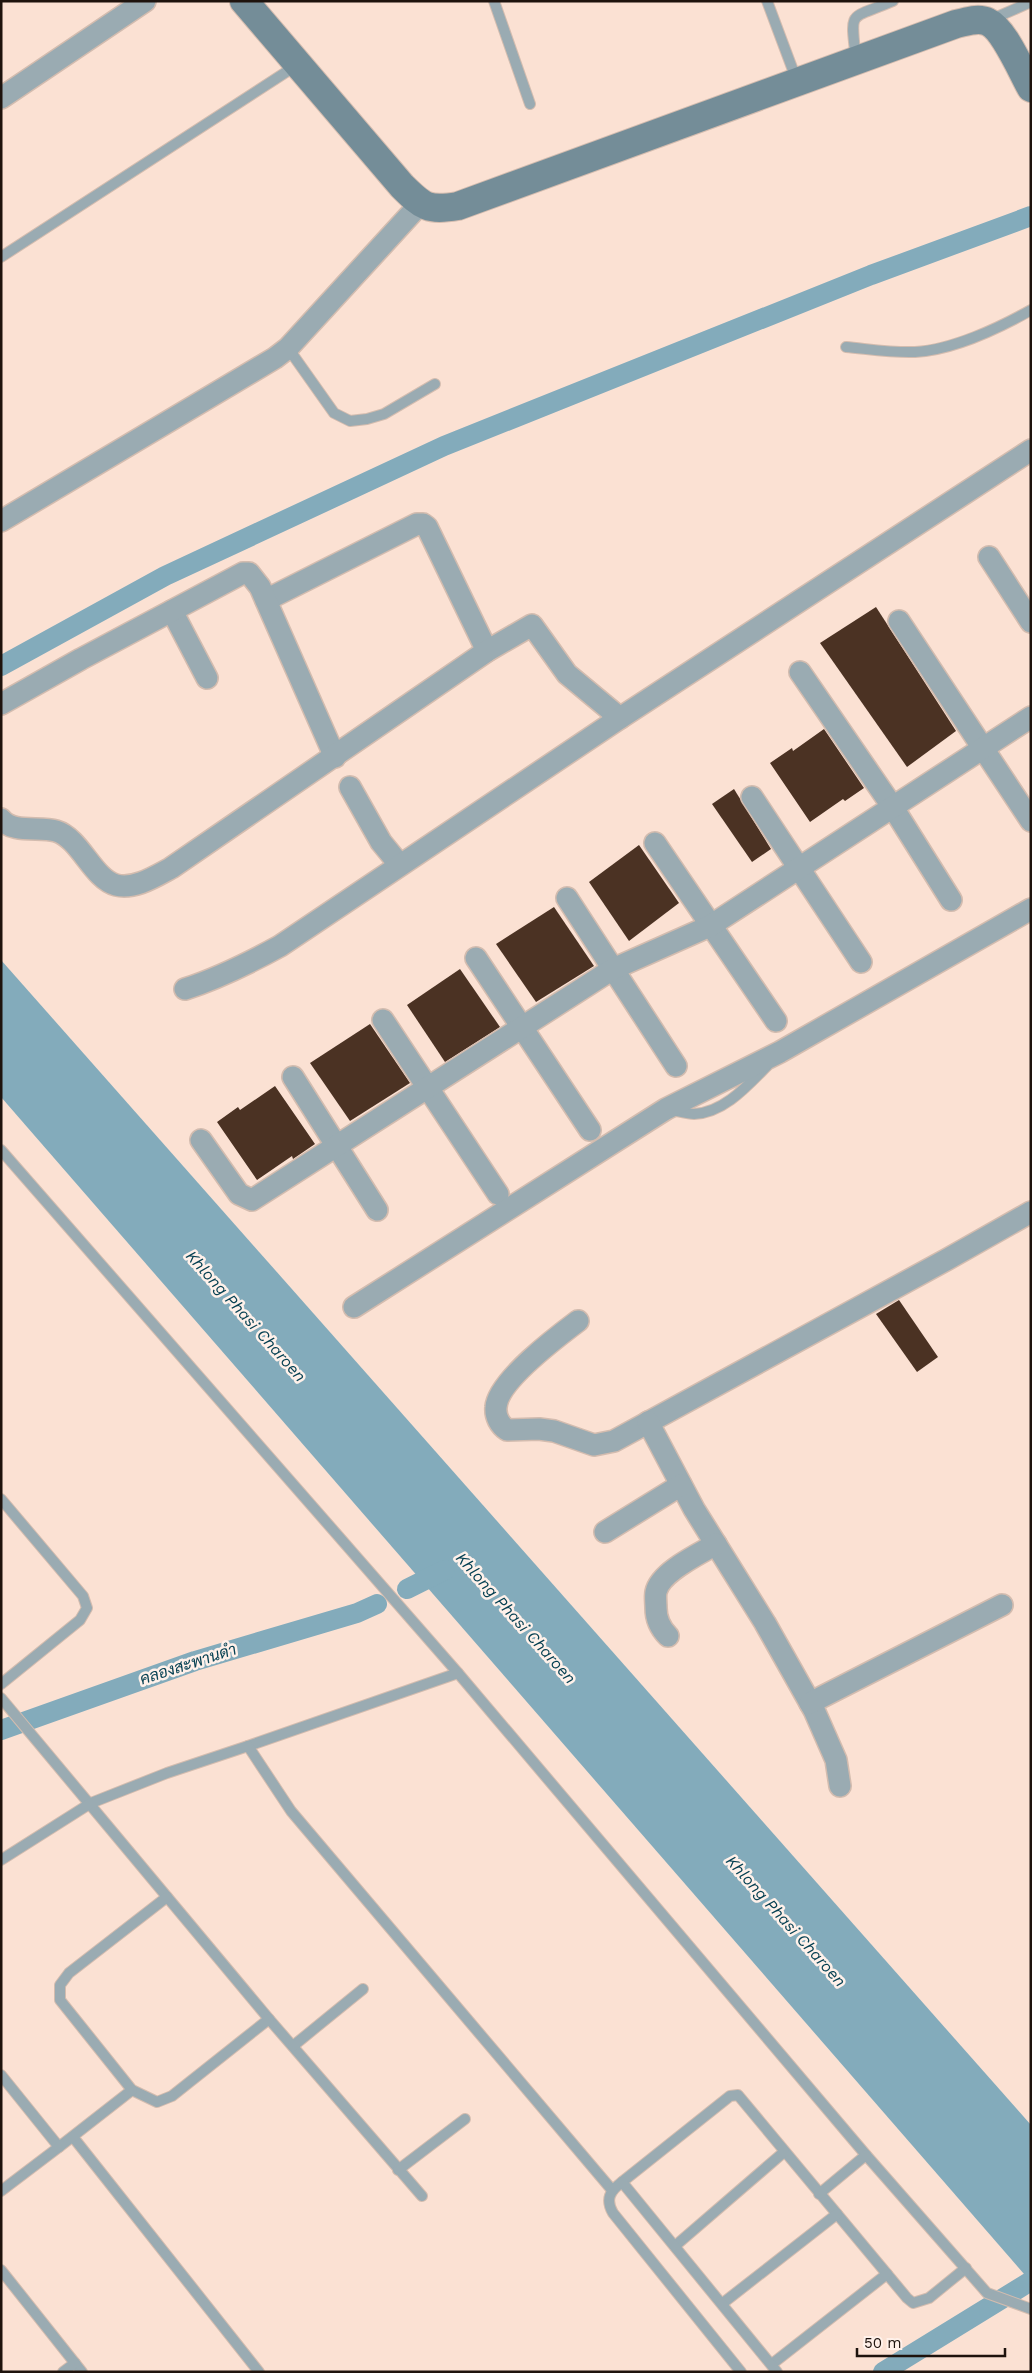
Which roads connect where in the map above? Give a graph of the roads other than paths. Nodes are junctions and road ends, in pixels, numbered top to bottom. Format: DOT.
graph roads {
  1 [pos="145,1"];
  2 [pos="244,1"];
  3 [pos="494,1"];
  4 [pos="767,1"];
  5 [pos="889,2"];
  6 [pos="1031,2"];
  7 [pos="987,21"];
  8 [pos="857,60"];
  9 [pos="298,65"];
  10 [pos="798,82"];
  11 [pos="1031,88"];
  12 [pos="1,98"];
  13 [pos="530,104"];
  14 [pos="420,204"];
  15 [pos="1,257"];
  16 [pos="1031,310"];
  17 [pos="846,347"];
  18 [pos="288,348"];
  19 [pos="435,384"];
  20 [pos="1031,450"];
  21 [pos="1,521"];
  22 [pos="989,557"];
  23 [pos="266,600"];
  24 [pos="172,610"];
  25 [pos="899,622"];
  26 [pos="1031,622"];
  27 [pos="487,651"];
  28 [pos="800,672"];
  29 [pos="207,678"];
  30 [pos="1,704"];
  31 [pos="1031,717"];
  32 [pos="620,718"];
  33 [pos="982,748"];
  34 [pos="335,756"];
  35 [pos="350,787"];
  36 [pos="752,797"];
  37 [pos="892,806"];
  38 [pos="1,819"];
  39 [pos="1031,821"];
  40 [pos="655,843"];
  41 [pos="399,864"];
  42 [pos="799,867"];
  43 [pos="567,898"];
  44 [pos="951,900"];
  45 [pos="1031,909"];
  46 [pos="710,926"];
  47 [pos="476,958"];
  48 [pos="861,962"];
  49 [pos="612,969"];
  50 [pos="185,989"];
  51 [pos="383,1020"];
  52 [pos="776,1021"];
  53 [pos="521,1028"];
  54 [pos="676,1066"];
  55 [pos="293,1076"];
  56 [pos="428,1087"];
  57 [pos="590,1130"];
  58 [pos="201,1140"];
  59 [pos="338,1146"];
  60 [pos="1,1150"];
  61 [pos="498,1194"];
  62 [pos="377,1210"];
  63 [pos="1031,1212"];
  64 [pos="354,1307"];
  65 [pos="578,1322"];
  66 [pos="648,1422"];
  67 [pos="681,1485"];
  68 [pos="1,1498"];
  69 [pos="605,1532"];
  70 [pos="716,1544"];
  71 [pos="1002,1605"];
  72 [pos="668,1636"];
  73 [pos="458,1673"];
  74 [pos="1,1684"];
  75 [pos="1,1698"];
  76 [pos="810,1703"];
  77 [pos="248,1746"];
  78 [pos="840,1786"];
  79 [pos="91,1803"];
  80 [pos="1,1860"];
  81 [pos="167,1897"];
  82 [pos="363,1989"];
  83 [pos="269,2019"];
  84 [pos="293,2046"];
  85 [pos="1,2075"];
  86 [pos="132,2090"];
  87 [pos="465,2119"];
  88 [pos="73,2137"];
  89 [pos="59,2147"];
  90 [pos="784,2152"];
  91 [pos="866,2155"];
  92 [pos="398,2170"];
  93 [pos="622,2182"];
  94 [pos="612,2190"];
  95 [pos="1,2191"];
  96 [pos="819,2194"];
  97 [pos="422,2196"];
  98 [pos="836,2214"];
  99 [pos="675,2246"];
  100 [pos="966,2268"];
  101 [pos="1,2270"];
  102 [pos="887,2274"];
  103 [pos="723,2303"];
  104 [pos="1031,2309"];
  105 [pos="75,2363"];
  106 [pos="774,2368"];
  107 [pos="63,2372"];
  108 [pos="82,2372"];
  109 [pos="259,2372"];
  110 [pos="741,2372"];
  1 -- 12 [label="street"];
  2 -- 9 [label="street"];
  3 -- 13 [label="lane"];
  4 -- 10 [label="lane"];
  5 -- 8 [label="lane"];
  6 -- 7 [label="lane"];
  7 -- 8 [label="street"];
  7 -- 11 [label="street"];
  8 -- 10 [label="street"];
  9 -- 14 [label="street"];
  9 -- 15 [label="lane"];
  10 -- 14 [label="street"];
  14 -- 18 [label="street"];
  16 -- 17 [label="lane"];
  18 -- 19 [label="lane"];
  18 -- 21 [label="street"];
  20 -- 32 [label="street"];
  22 -- 26 [label="street"];
  23 -- 24 [label="street"];
  23 -- 27 [label="street"];
  23 -- 34 [label="street"];
  24 -- 29 [label="street"];
  24 -- 30 [label="street"];
  25 -- 33 [label="street"];
  27 -- 32 [label="street"];
  27 -- 34 [label="street"];
  28 -- 37 [label="street"];
  31 -- 33 [label="street"];
  32 -- 41 [label="street"];
  33 -- 37 [label="street"];
  33 -- 39 [label="street"];
  34 -- 38 [label="street"];
  35 -- 41 [label="street"];
  36 -- 42 [label="street"];
  37 -- 42 [label="street"];
  37 -- 44 [label="street"];
  40 -- 46 [label="street"];
  41 -- 50 [label="street"];
  42 -- 46 [label="street"];
  42 -- 48 [label="street"];
  43 -- 49 [label="street"];
  45 -- 64 [label="street"];
  46 -- 49 [label="street"];
  46 -- 52 [label="street"];
  47 -- 53 [label="street"];
  49 -- 53 [label="street"];
  49 -- 54 [label="street"];
  51 -- 56 [label="street"];
  53 -- 56 [label="street"];
  53 -- 57 [label="street"];
  55 -- 59 [label="street"];
  56 -- 59 [label="street"];
  56 -- 61 [label="street"];
  58 -- 59 [label="street"];
  59 -- 62 [label="street"];
  60 -- 73 [label="lane"];
  63 -- 66 [label="street"];
  65 -- 66 [label="street"];
  66 -- 67 [label="street"];
  67 -- 69 [label="street"];
  67 -- 70 [label="street"];
  68 -- 74 [label="lane"];
  70 -- 72 [label="street"];
  70 -- 76 [label="street"];
  71 -- 76 [label="street"];
  73 -- 77 [label="lane"];
  73 -- 91 [label="lane"];
  75 -- 79 [label="lane"];
  76 -- 78 [label="street"];
  77 -- 79 [label="lane"];
  77 -- 94 [label="lane"];
  79 -- 80 [label="lane"];
  79 -- 81 [label="lane"];
  81 -- 83 [label="lane"];
  81 -- 86 [label="lane"];
  82 -- 84 [label="lane"];
  83 -- 84 [label="lane"];
  83 -- 86 [label="lane"];
  84 -- 92 [label="lane"];
  85 -- 89 [label="lane"];
  86 -- 88 [label="lane"];
  87 -- 92 [label="lane"];
  88 -- 89 [label="lane"];
  88 -- 109 [label="lane"];
  89 -- 95 [label="lane"];
  90 -- 93 [label="lane"];
  90 -- 96 [label="lane"];
  90 -- 99 [label="lane"];
  91 -- 96 [label="lane"];
  91 -- 100 [label="lane"];
  92 -- 97 [label="lane"];
  93 -- 94 [label="lane"];
  93 -- 99 [label="lane"];
  94 -- 110 [label="lane"];
  96 -- 98 [label="lane"];
  98 -- 102 [label="lane"];
  98 -- 103 [label="lane"];
  99 -- 103 [label="lane"];
  100 -- 102 [label="lane"];
  100 -- 104 [label="lane"];
  101 -- 105 [label="lane"];
  102 -- 106 [label="lane"];
  103 -- 106 [label="lane"];
  105 -- 107 [label="lane"];
  105 -- 108 [label="lane"];
}
